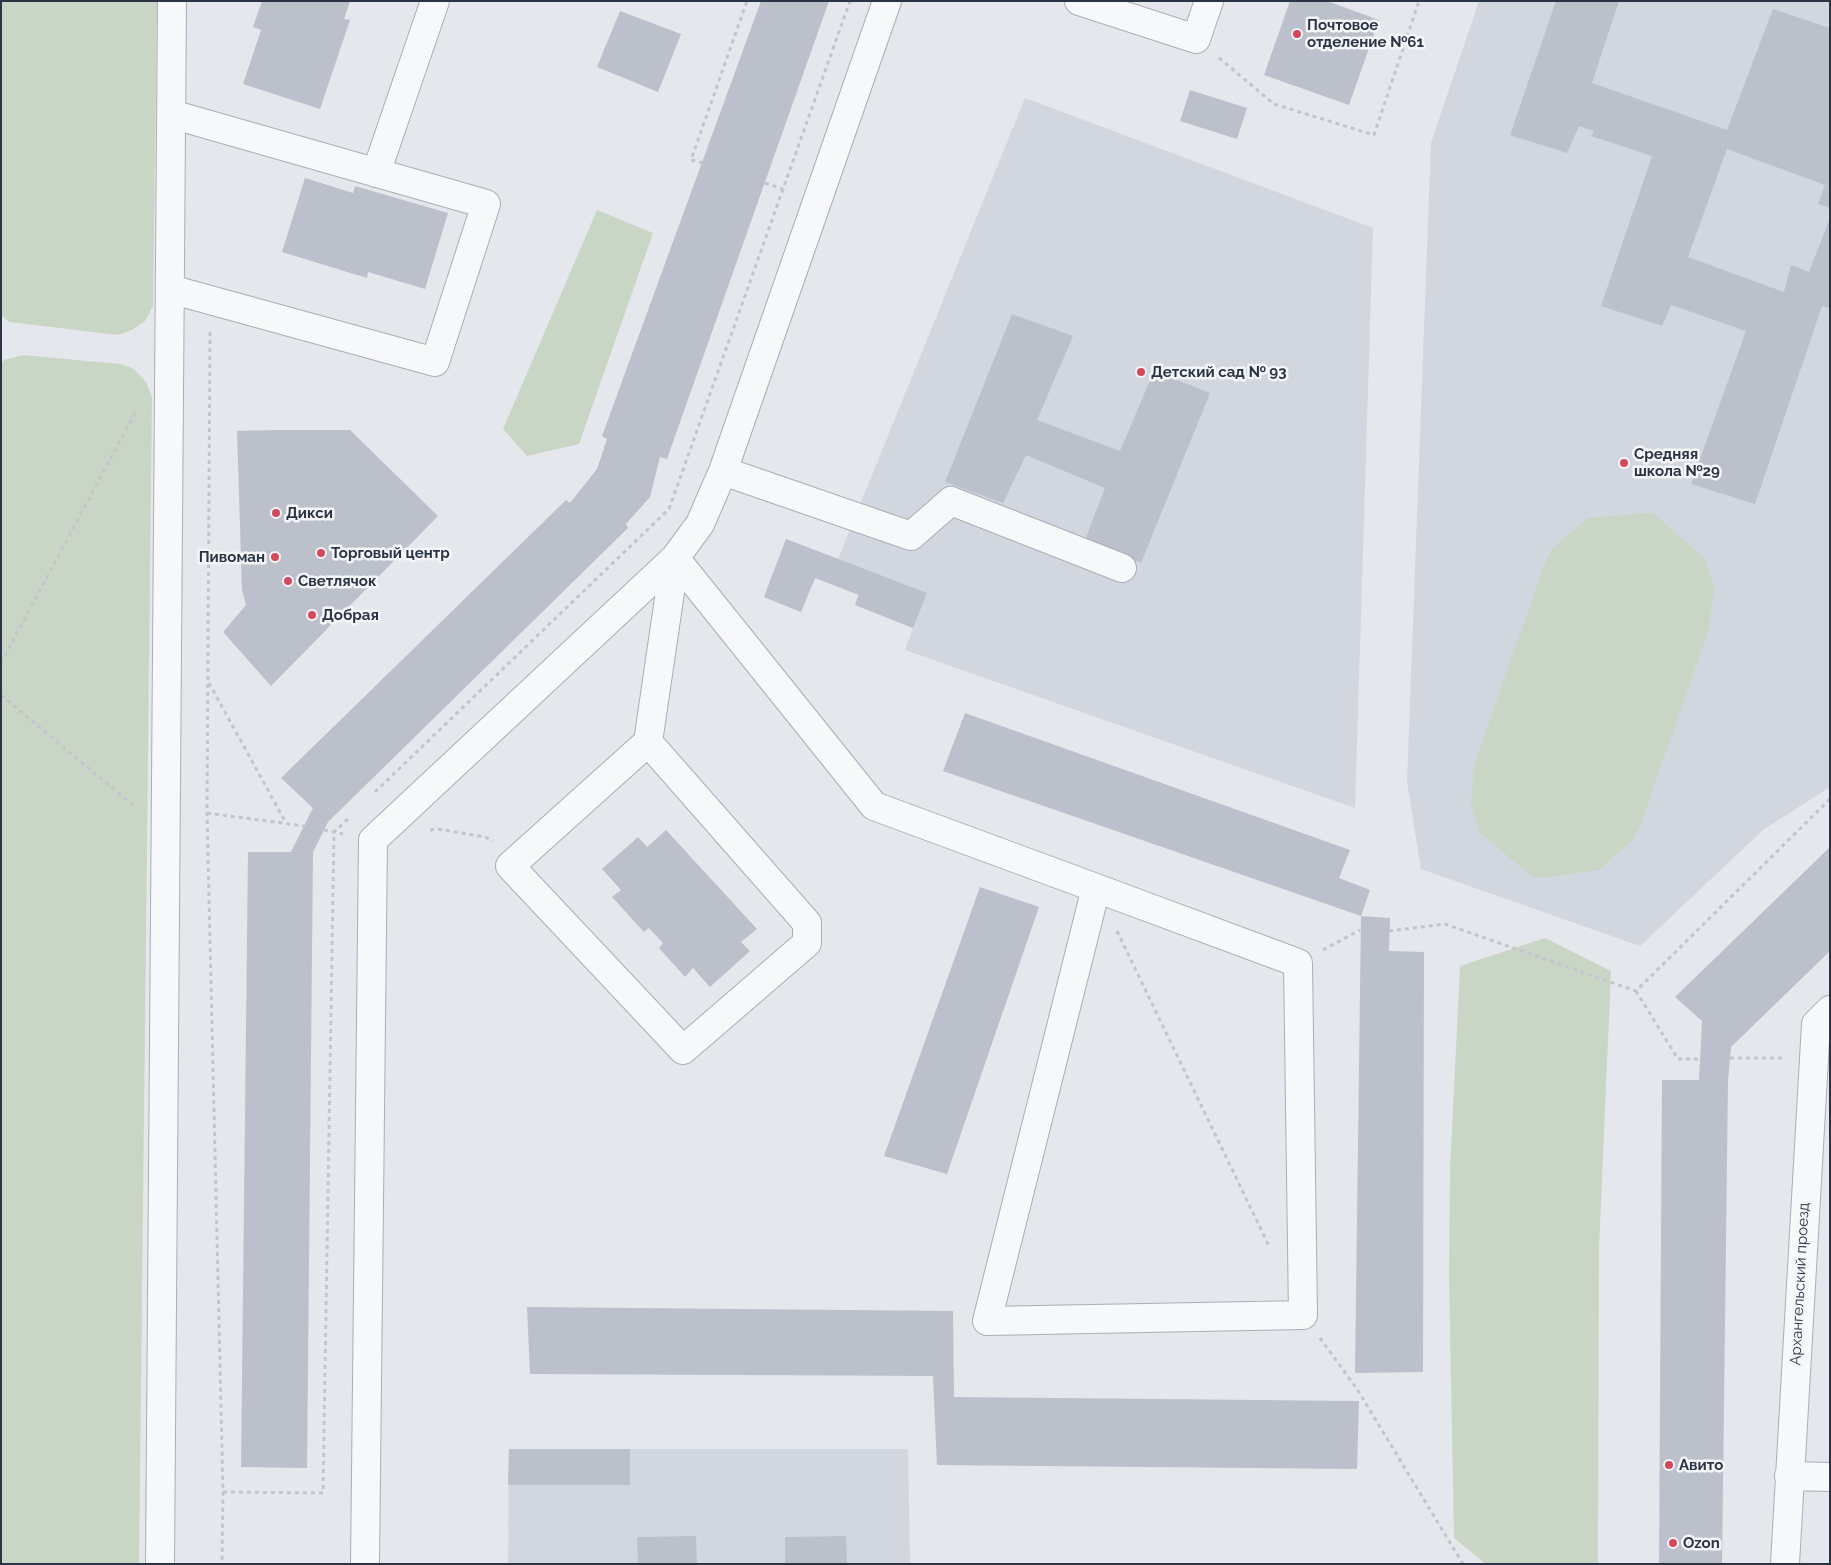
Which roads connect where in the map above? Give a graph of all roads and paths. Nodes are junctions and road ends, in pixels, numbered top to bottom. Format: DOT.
graph roads {
  1 [pos="172,1"];
  2 [pos="435,1"];
  3 [pos="747,1"];
  4 [pos="850,1"];
  5 [pos="887,1"];
  6 [pos="1079,1"];
  7 [pos="1209,1"];
  8 [pos="1419,1"];
  9 [pos="1196,39"];
  10 [pos="171,114"];
  11 [pos="703,163"];
  12 [pos="376,173"];
  13 [pos="765,183"];
  14 [pos="783,189"];
  15 [pos="170,289"];
  16 [pos="210,301"];
  17 [pos="141,403"];
  18 [pos="723,471"];
  19 [pos="675,558"];
  20 [pos="1122,568"];
  21 [pos="1,664"];
  22 [pos="208,682"];
  23 [pos="1,695"];
  24 [pos="648,742"];
  25 [pos="370,798"];
  26 [pos="1830,799"];
  27 [pos="140,811"];
  28 [pos="356,811"];
  29 [pos="207,813"];
  30 [pos="286,823"];
  31 [pos="304,826"];
  32 [pos="324,830"];
  33 [pos="429,830"];
  34 [pos="334,832"];
  35 [pos="522,855"];
  36 [pos="1096,888"];
  37 [pos="1360,930"];
  38 [pos="1389,931"];
  39 [pos="1298,963"];
  40 [pos="1636,991"];
  41 [pos="1830,1010"];
  42 [pos="1814,1057"];
  43 [pos="1730,1058"];
  44 [pos="1700,1059"];
  45 [pos="1272,1252"];
  46 [pos="1303,1315"];
  47 [pos="1789,1476"];
  48 [pos="1830,1477"];
  49 [pos="223,1492"];
  50 [pos="160,1564"];
  51 [pos="222,1564"];
  52 [pos="366,1564"];
  53 [pos="1463,1564"];
  54 [pos="1785,1564"];
  1 -- 10 [label="street"];
  2 -- 12 [label="street"];
  3 -- 11 [label="path"];
  4 -- 14 [label="path"];
  5 -- 18 [label="street"];
  6 -- 9 [label="street"];
  7 -- 9 [label="street"];
  8 -- 9 [label="path"];
  10 -- 12 [label="street"];
  10 -- 15 [label="street"];
  12 -- 16 [label="street"];
  13 -- 14 [label="path"];
  14 -- 25 [label="path"];
  15 -- 16 [label="street"];
  15 -- 50 [label="street"];
  16 -- 22 [label="path"];
  17 -- 21 [label="path"];
  18 -- 19 [label="street"];
  18 -- 20 [label="street"];
  19 -- 24 [label="street"];
  19 -- 36 [label="street"];
  19 -- 52 [label="street"];
  22 -- 29 [label="path"];
  22 -- 30 [label="path"];
  23 -- 27 [label="path"];
  24 -- 35 [label="street"];
  24 -- 35 [label="street"];
  26 -- 40 [label="path"];
  28 -- 34 [label="path"];
  29 -- 30 [label="path"];
  29 -- 49 [label="path"];
  30 -- 31 [label="path"];
  32 -- 34 [label="path"];
  33 -- 35 [label="path"];
  34 -- 49 [label="path"];
  36 -- 39 [label="street"];
  36 -- 45 [label="path"];
  36 -- 46 [label="street"];
  37 -- 39 [label="path"];
  38 -- 40 [label="path"];
  39 -- 46 [label="street"];
  40 -- 44 [label="path"];
  41 -- 42 [label="street, Архангельский проезд"];
  42 -- 43 [label="path"];
  42 -- 47 [label="street, Архангельский проезд"];
  46 -- 53 [label="path"];
  47 -- 48 [label="street"];
  47 -- 54 [label="street, Архангельский проезд"];
  49 -- 51 [label="path"];
}
